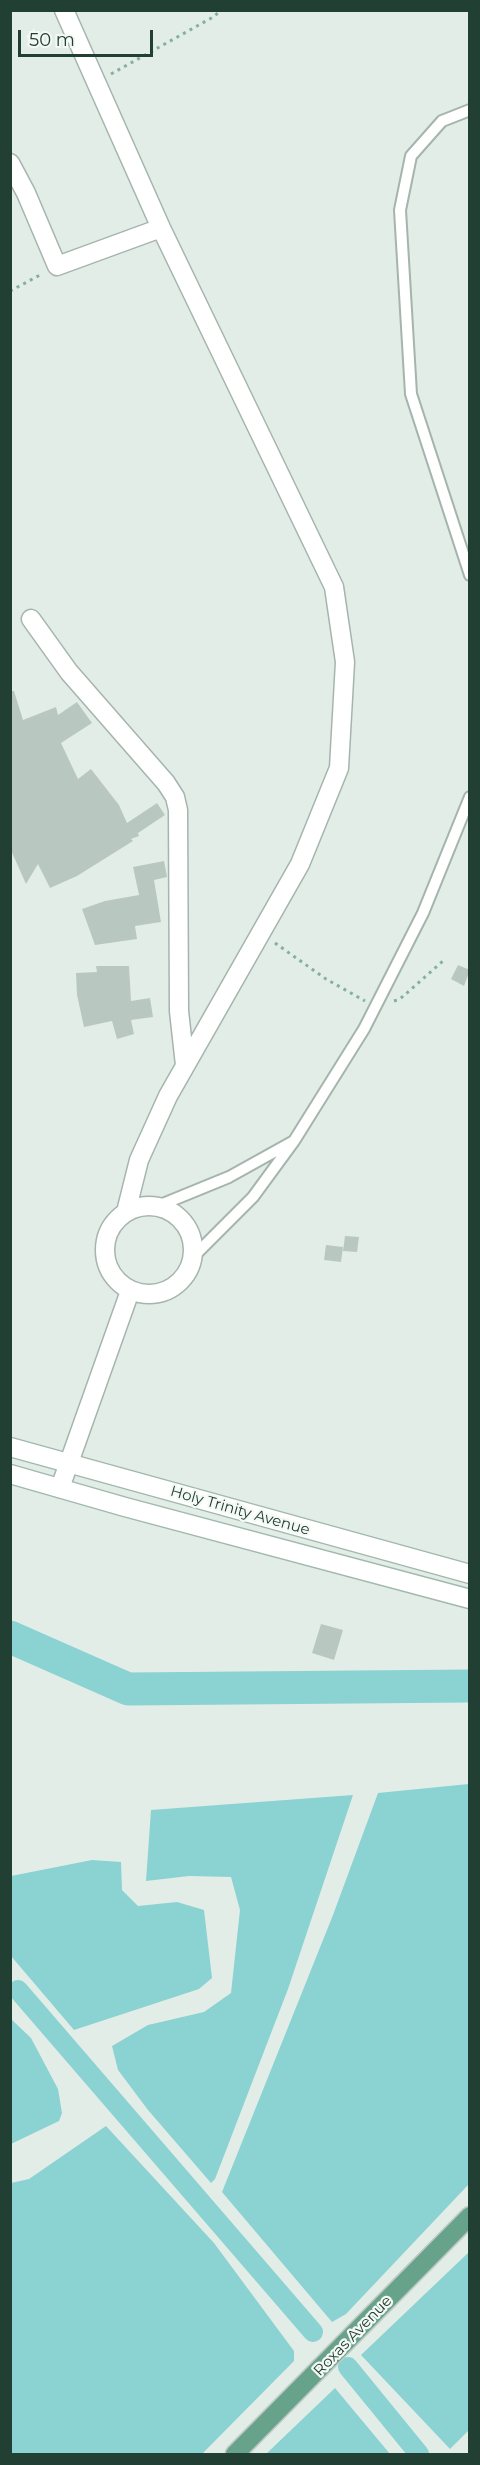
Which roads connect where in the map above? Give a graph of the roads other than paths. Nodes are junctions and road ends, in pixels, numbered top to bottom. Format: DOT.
graph roads {
  1 [pos="64,10"];
  2 [pos="470,110"];
  3 [pos="10,163"];
  4 [pos="161,228"];
  5 [pos="470,575"];
  6 [pos="31,619"];
  7 [pos="470,797"];
  8 [pos="185,1065"];
  9 [pos="294,1141"];
  10 [pos="158,1206"];
  11 [pos="126,1212"];
  12 [pos="194,1256"];
  13 [pos="130,1291"];
  14 [pos="10,1447"];
  15 [pos="68,1463"];
  16 [pos="10,1474"];
  17 [pos="60,1488"];
  18 [pos="470,1574"];
  19 [pos="470,1599"];
  20 [pos="470,2216"];
  21 [pos="235,2454"];
  1 -- 4 [label="street"];
  2 -- 5 [label="lane"];
  3 -- 4 [label="street"];
  4 -- 8 [label="street"];
  6 -- 8 [label="street"];
  7 -- 9 [label="lane"];
  8 -- 11 [label="street"];
  9 -- 10 [label="lane"];
  9 -- 12 [label="lane"];
  10 -- 11 [label="street"];
  10 -- 12 [label="street"];
  11 -- 13 [label="street"];
  12 -- 13 [label="street"];
  13 -- 15 [label="street"];
  14 -- 15 [label="street, Holy Trinity Avenue"];
  15 -- 17 [label="street"];
  15 -- 18 [label="street, Holy Trinity Avenue"];
  16 -- 17 [label="street, Holy Trinity Avenue"];
  17 -- 19 [label="street, Holy Trinity Avenue"];
  20 -- 21 [label="main road, Roxas Avenue"];
}
